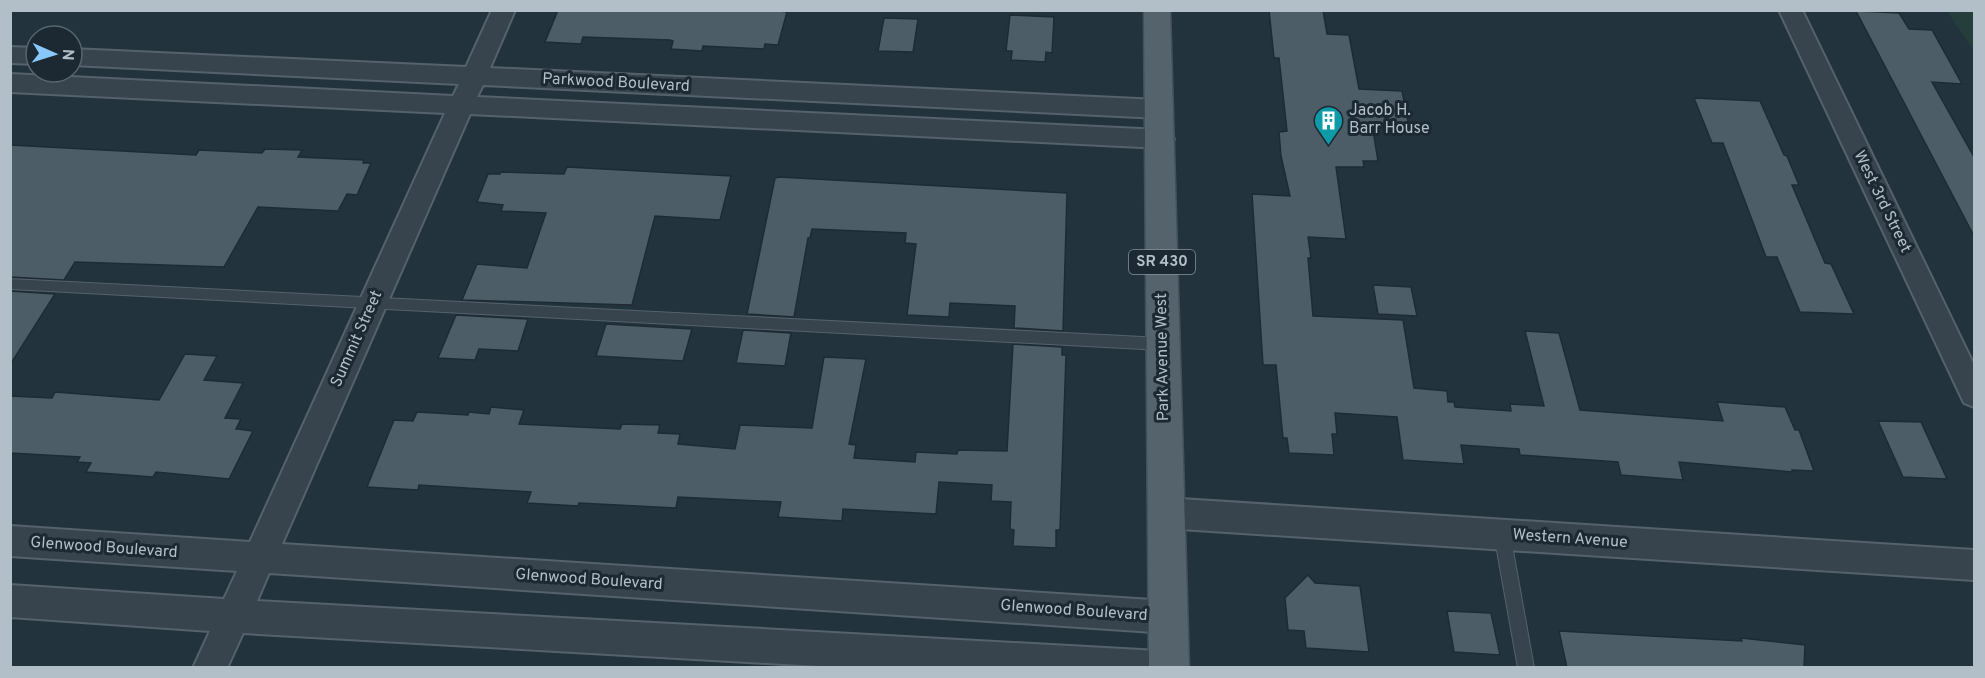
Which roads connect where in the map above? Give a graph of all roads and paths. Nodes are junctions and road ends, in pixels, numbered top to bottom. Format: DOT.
graph roads {
  1 [pos="504,10"];
  2 [pos="1157,10"];
  3 [pos="1790,10"];
  4 [pos="84,58"];
  5 [pos="474,76"];
  6 [pos="10,83"];
  7 [pos="462,105"];
  8 [pos="1160,124"];
  9 [pos="10,284"];
  10 [pos="373,303"];
  11 [pos="1162,344"];
  12 [pos="1974,394"];
  13 [pos="1165,513"];
  14 [pos="1502,534"];
  15 [pos="10,541"];
  16 [pos="259,558"];
  17 [pos="1974,565"];
  18 [pos="10,601"];
  19 [pos="233,616"];
  20 [pos="1168,617"];
  21 [pos="210,668"];
  22 [pos="1159,668"];
  23 [pos="1169,668"];
  24 [pos="1526,668"];
  1 -- 5 [label="street, Summit Street"];
  2 -- 8 [label="main road, Park Avenue West / SR 430"];
  3 -- 12 [label="street, West 3rd Street"];
  4 -- 5 [label="street, Parkwood Boulevard"];
  5 -- 7 [label="street, Summit Street"];
  5 -- 8 [label="street, Parkwood Boulevard"];
  6 -- 7 [label="street"];
  7 -- 8 [label="street"];
  7 -- 10 [label="street, Summit Street"];
  8 -- 11 [label="main road, Park Avenue West / SR 430"];
  9 -- 10 [label="lane"];
  10 -- 11 [label="lane"];
  10 -- 16 [label="street, Summit Street"];
  11 -- 13 [label="main road, Park Avenue West / SR 430"];
  13 -- 14 [label="street, Western Avenue"];
  13 -- 20 [label="main road, Park Avenue West / SR 430"];
  14 -- 17 [label="street, Western Avenue"];
  14 -- 24 [label="lane"];
  15 -- 16 [label="street, Glenwood Boulevard"];
  16 -- 19 [label="street, Summit Street"];
  16 -- 20 [label="street, Glenwood Boulevard"];
  18 -- 19 [label="street"];
  19 -- 21 [label="street, Summit Street"];
  19 -- 22 [label="street"];
  20 -- 23 [label="main road, Park Avenue West / SR 430"];
}
